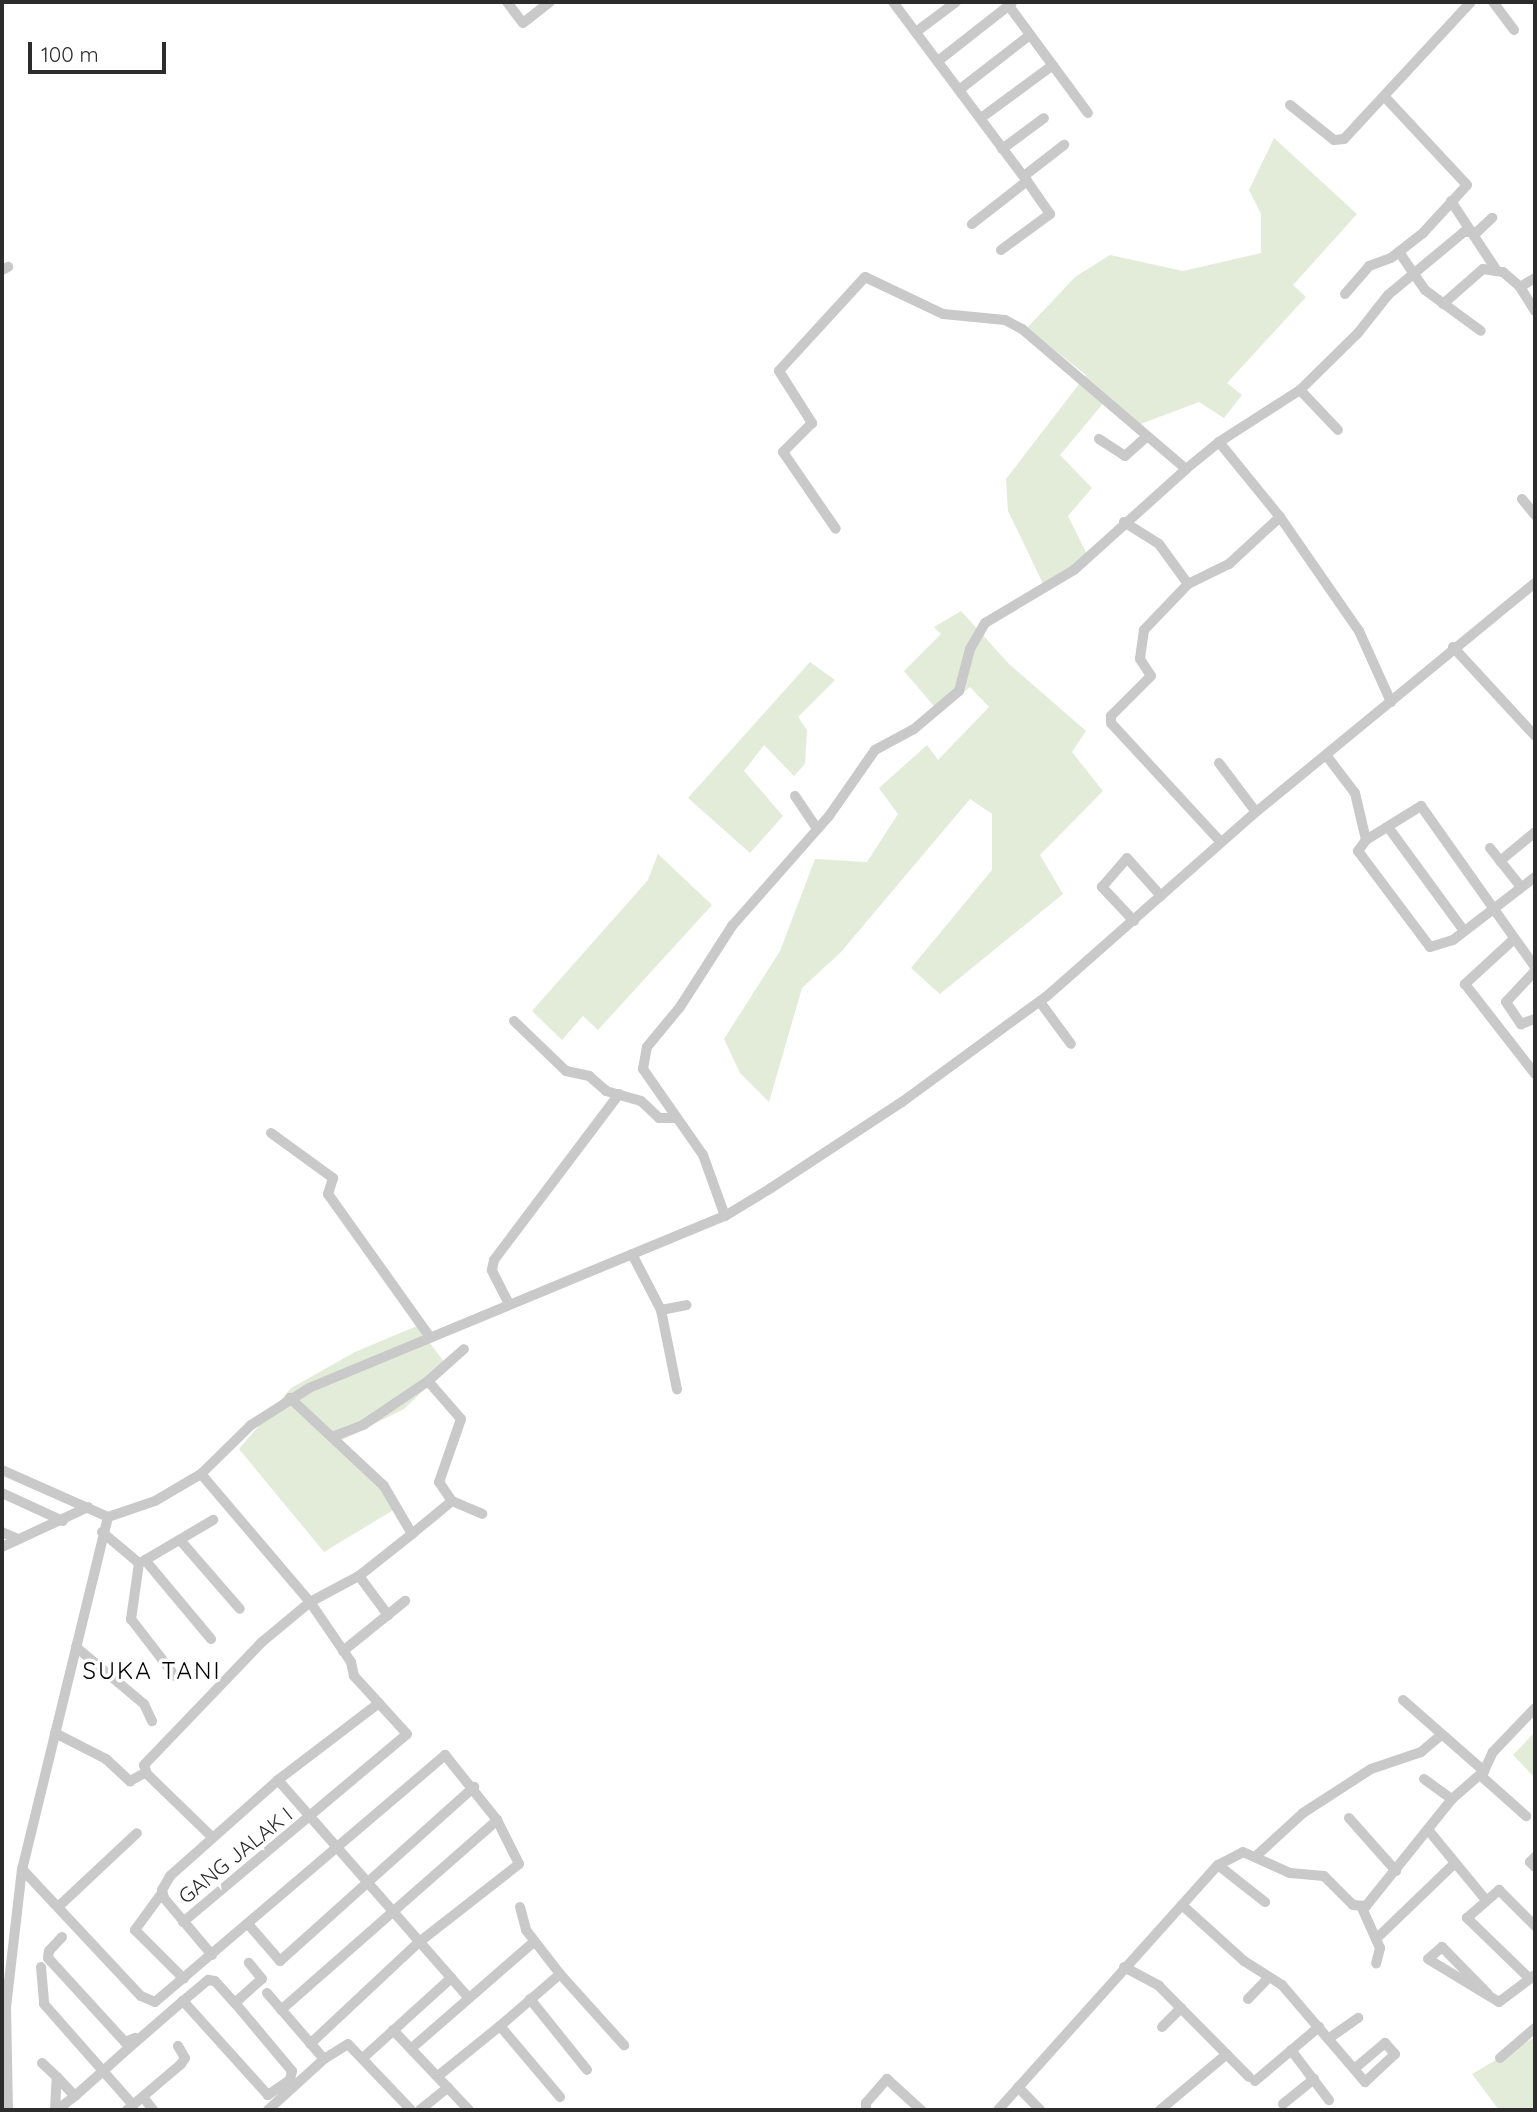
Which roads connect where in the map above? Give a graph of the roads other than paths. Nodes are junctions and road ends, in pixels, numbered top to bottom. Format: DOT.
graph roads {
  1 [pos="507,2"];
  2 [pos="550,2"];
  3 [pos="895,2"];
  4 [pos="956,2"];
  5 [pos="1471,2"];
  6 [pos="1493,2"];
  7 [pos="1012,4"];
  8 [pos="1514,30"];
  9 [pos="916,32"];
  10 [pos="1031,35"];
  11 [pos="938,61"];
  12 [pos="1052,65"];
  13 [pos="959,90"];
  14 [pos="1386,98"];
  15 [pos="1290,105"];
  16 [pos="1088,113"];
  17 [pos="981,118"];
  18 [pos="1044,118"];
  19 [pos="1064,145"];
  20 [pos="1002,149"];
  21 [pos="1025,179"];
  22 [pos="1451,201"];
  23 [pos="1492,218"];
  24 [pos="972,224"];
  25 [pos="1471,231"];
  26 [pos="1001,250"];
  27 [pos="1399,252"];
  28 [pos="1495,268"];
  29 [pos="1413,274"];
  30 [pos="1535,278"];
  31 [pos="1520,287"];
  32 [pos="1345,294"];
  33 [pos="1443,304"];
  34 [pos="1535,311"];
  35 [pos="1481,331"];
  36 [pos="1300,390"];
  37 [pos="1338,430"];
  38 [pos="1145,438"];
  39 [pos="1099,439"];
  40 [pos="1219,442"];
  41 [pos="1186,469"];
  42 [pos="1522,499"];
  43 [pos="1535,515"];
  44 [pos="1280,517"];
  45 [pos="1124,522"];
  46 [pos="836,529"];
  47 [pos="1535,583"];
  48 [pos="1188,584"];
  49 [pos="1453,647"];
  50 [pos="1391,702"];
  51 [pos="1535,736"];
  52 [pos="1326,755"];
  53 [pos="1219,763"];
  54 [pos="795,796"];
  55 [pos="1256,812"];
  56 [pos="1388,827"];
  57 [pos="817,829"];
  58 [pos="1535,832"];
  59 [pos="1366,840"];
  60 [pos="1221,842"];
  61 [pos="1490,848"];
  62 [pos="1500,861"];
  63 [pos="1535,877"];
  64 [pos="1521,887"];
  65 [pos="1161,896"];
  66 [pos="1494,909"];
  67 [pos="1134,921"];
  68 [pos="1464,931"];
  69 [pos="1514,939"];
  70 [pos="1535,969"];
  71 [pos="1040,1002"];
  72 [pos="1535,1019"];
  73 [pos="514,1021"];
  74 [pos="1071,1044"];
  75 [pos="1535,1074"];
  76 [pos="619,1094"];
  77 [pos="675,1118"];
  78 [pos="271,1133"];
  79 [pos="725,1216"];
  80 [pos="632,1254"];
  81 [pos="509,1304"];
  82 [pos="687,1305"];
  83 [pos="661,1311"];
  84 [pos="430,1337"];
  85 [pos="464,1349"];
  86 [pos="428,1381"];
  87 [pos="677,1389"];
  88 [pos="290,1398"];
  89 [pos="332,1437"];
  90 [pos="2,1470"];
  91 [pos="201,1474"];
  92 [pos="2,1493"];
  93 [pos="452,1501"];
  94 [pos="482,1514"];
  95 [pos="76,1515"];
  96 [pos="108,1517"];
  97 [pos="213,1520"];
  98 [pos="2,1532"];
  99 [pos="102,1532"];
  100 [pos="412,1534"];
  101 [pos="18,1539"];
  102 [pos="180,1540"];
  103 [pos="2,1547"];
  104 [pos="142,1561"];
  105 [pos="359,1576"];
  106 [pos="405,1601"];
  107 [pos="310,1602"];
  108 [pos="240,1609"];
  109 [pos="388,1615"];
  110 [pos="211,1639"];
  111 [pos="76,1647"];
  112 [pos="344,1651"];
  113 [pos="175,1676"];
  114 [pos="1404,1700"];
  115 [pos="379,1703"];
  116 [pos="1535,1708"];
  117 [pos="152,1721"];
  118 [pos="55,1733"];
  119 [pos="1440,1736"];
  120 [pos="146,1772"];
  121 [pos="1482,1773"];
  122 [pos="1424,1779"];
  123 [pos="278,1780"];
  124 [pos="474,1787"];
  125 [pos="1452,1799"];
  126 [pos="1526,1816"];
  127 [pos="311,1818"];
  128 [pos="1349,1818"];
  129 [pos="497,1820"];
  130 [pos="1429,1831"];
  131 [pos="136,1833"];
  132 [pos="211,1836"];
  133 [pos="338,1846"];
  134 [pos="1255,1857"];
  135 [pos="1535,1857"];
  136 [pos="1454,1864"];
  137 [pos="1218,1865"];
  138 [pos="1535,1867"];
  139 [pos="22,1870"];
  140 [pos="1396,1871"];
  141 [pos="366,1883"];
  142 [pos="162,1893"];
  143 [pos="1485,1899"];
  144 [pos="1265,1902"];
  145 [pos="1182,1905"];
  146 [pos="58,1907"];
  147 [pos="520,1907"];
  148 [pos="1362,1908"];
  149 [pos="394,1913"];
  150 [pos="183,1922"];
  151 [pos="248,1924"];
  152 [pos="1535,1926"];
  153 [pos="62,1937"];
  154 [pos="1376,1939"];
  155 [pos="419,1942"];
  156 [pos="534,1942"];
  157 [pos="212,1955"];
  158 [pos="249,1963"];
  159 [pos="1376,1964"];
  160 [pos="41,1967"];
  161 [pos="1124,1967"];
  162 [pos="560,1974"];
  163 [pos="1533,1977"];
  164 [pos="451,1978"];
  165 [pos="1268,1978"];
  166 [pos="184,1979"];
  167 [pos="267,1993"];
  168 [pos="1488,1994"];
  169 [pos="467,1996"];
  170 [pos="1248,1999"];
  171 [pos="530,2000"];
  172 [pos="183,2001"];
  173 [pos="151,2002"];
  174 [pos="236,2003"];
  175 [pos="1181,2008"];
  176 [pos="281,2010"];
  177 [pos="1358,2018"];
  178 [pos="500,2026"];
  179 [pos="1162,2027"];
  180 [pos="1319,2027"];
  181 [pos="1535,2028"];
  182 [pos="393,2030"];
  183 [pos="1328,2039"];
  184 [pos="310,2043"];
  185 [pos="624,2045"];
  186 [pos="178,2046"];
  187 [pos="413,2047"];
  188 [pos="1291,2050"];
  189 [pos="1227,2054"];
  190 [pos="364,2057"];
  191 [pos="1500,2058"];
  192 [pos="324,2059"];
  193 [pos="42,2063"];
  194 [pos="1354,2069"];
  195 [pos="587,2070"];
  196 [pos="103,2071"];
  197 [pos="438,2076"];
  198 [pos="57,2077"];
  199 [pos="1314,2078"];
  200 [pos="448,2087"];
  201 [pos="1018,2087"];
  202 [pos="75,2096"];
  203 [pos="143,2097"];
  204 [pos="560,2097"];
  205 [pos="1329,2100"];
  206 [pos="1283,2104"];
  207 [pos="130,2108"];
  208 [pos="8,2110"];
  209 [pos="56,2110"];
  210 [pos="153,2110"];
  211 [pos="268,2110"];
  212 [pos="411,2110"];
  213 [pos="420,2110"];
  214 [pos="469,2110"];
  215 [pos="866,2110"];
  216 [pos="921,2110"];
  217 [pos="998,2110"];
  218 [pos="1040,2110"];
  219 [pos="1160,2110"];
  1 -- 2 [label="street"];
  3 -- 9 [label="street"];
  4 -- 9 [label="street"];
  5 -- 14 [label="street"];
  6 -- 8 [label="street"];
  7 -- 10 [label="street"];
  7 -- 11 [label="street"];
  9 -- 11 [label="street"];
  10 -- 12 [label="street"];
  10 -- 13 [label="street"];
  11 -- 13 [label="street"];
  12 -- 16 [label="street"];
  12 -- 17 [label="street"];
  13 -- 17 [label="street"];
  14 -- 15 [label="street"];
  14 -- 22 [label="street"];
  17 -- 20 [label="street"];
  18 -- 20 [label="street"];
  19 -- 21 [label="street"];
  20 -- 21 [label="street"];
  21 -- 24 [label="street"];
  21 -- 26 [label="street"];
  22 -- 25 [label="street"];
  22 -- 27 [label="street"];
  23 -- 25 [label="street"];
  25 -- 28 [label="street"];
  25 -- 29 [label="street"];
  27 -- 29 [label="street"];
  27 -- 32 [label="street"];
  28 -- 31 [label="street"];
  28 -- 33 [label="street"];
  29 -- 33 [label="street"];
  29 -- 36 [label="street"];
  30 -- 31 [label="street"];
  31 -- 34 [label="street"];
  33 -- 35 [label="street"];
  36 -- 37 [label="street"];
  36 -- 40 [label="street"];
  38 -- 39 [label="street"];
  38 -- 41 [label="street"];
  38 -- 46 [label="street"];
  40 -- 41 [label="street"];
  40 -- 44 [label="street"];
  41 -- 45 [label="street"];
  42 -- 43 [label="street"];
  44 -- 48 [label="street"];
  44 -- 50 [label="street"];
  45 -- 48 [label="street"];
  45 -- 57 [label="street"];
  47 -- 49 [label="street"];
  48 -- 60 [label="street"];
  49 -- 50 [label="street"];
  49 -- 51 [label="street"];
  50 -- 52 [label="street"];
  52 -- 55 [label="street"];
  52 -- 59 [label="street"];
  53 -- 55 [label="street"];
  54 -- 57 [label="street"];
  55 -- 60 [label="street"];
  56 -- 59 [label="street"];
  56 -- 66 [label="street"];
  56 -- 68 [label="street"];
  57 -- 77 [label="street"];
  58 -- 62 [label="street"];
  59 -- 68 [label="street"];
  60 -- 65 [label="street"];
  61 -- 62 [label="street"];
  62 -- 64 [label="street"];
  63 -- 64 [label="street"];
  64 -- 66 [label="street"];
  65 -- 67 [label="street"];
  65 -- 67 [label="street"];
  66 -- 68 [label="street"];
  66 -- 69 [label="street"];
  67 -- 71 [label="street"];
  69 -- 70 [label="street"];
  69 -- 75 [label="street"];
  70 -- 72 [label="street"];
  71 -- 74 [label="street"];
  71 -- 79 [label="street"];
  73 -- 76 [label="street"];
  76 -- 77 [label="street"];
  76 -- 81 [label="street"];
  77 -- 79 [label="street"];
  78 -- 84 [label="street"];
  79 -- 80 [label="street"];
  80 -- 81 [label="street"];
  80 -- 83 [label="street"];
  81 -- 84 [label="street"];
  82 -- 83 [label="street"];
  83 -- 87 [label="street"];
  84 -- 88 [label="street"];
  85 -- 86 [label="street"];
  86 -- 89 [label="street"];
  86 -- 93 [label="street"];
  88 -- 89 [label="street"];
  88 -- 91 [label="street"];
  89 -- 100 [label="street"];
  90 -- 95 [label="street"];
  91 -- 96 [label="street"];
  91 -- 107 [label="street"];
  92 -- 95 [label="street"];
  93 -- 94 [label="street"];
  93 -- 100 [label="street"];
  95 -- 96 [label="street"];
  95 -- 101 [label="street"];
  96 -- 99 [label="street"];
  97 -- 102 [label="street"];
  98 -- 101 [label="street"];
  99 -- 104 [label="street"];
  99 -- 111 [label="street"];
  100 -- 105 [label="street"];
  101 -- 103 [label="street"];
  102 -- 104 [label="street"];
  102 -- 108 [label="street"];
  104 -- 110 [label="street"];
  104 -- 113 [label="street"];
  105 -- 107 [label="street"];
  105 -- 109 [label="street"];
  106 -- 109 [label="street"];
  107 -- 112 [label="street"];
  107 -- 120 [label="street"];
  109 -- 112 [label="street"];
  111 -- 117 [label="street"];
  111 -- 118 [label="street"];
  112 -- 115 [label="street"];
  114 -- 119 [label="street"];
  115 -- 123 [label="street, GANG JALAK I"];
  115 -- 127 [label="street, GANG JALAK I"];
  116 -- 121 [label="street"];
  118 -- 120 [label="street"];
  118 -- 139 [label="street"];
  119 -- 121 [label="street"];
  119 -- 134 [label="street"];
  120 -- 132 [label="street"];
  121 -- 125 [label="street"];
  121 -- 126 [label="street"];
  122 -- 125 [label="street"];
  123 -- 127 [label="street"];
  123 -- 132 [label="street, GANG JALAK I"];
  124 -- 129 [label="street"];
  124 -- 133 [label="street"];
  124 -- 141 [label="street"];
  125 -- 130 [label="street"];
  127 -- 133 [label="street"];
  127 -- 150 [label="street, GANG JALAK I"];
  128 -- 140 [label="street"];
  129 -- 149 [label="street"];
  129 -- 155 [label="street"];
  130 -- 136 [label="street"];
  130 -- 140 [label="street"];
  131 -- 146 [label="street"];
  132 -- 142 [label="street, GANG JALAK I"];
  133 -- 141 [label="street"];
  133 -- 151 [label="street"];
  134 -- 137 [label="street"];
  134 -- 148 [label="street"];
  135 -- 138 [label="street"];
  136 -- 143 [label="street"];
  136 -- 154 [label="street"];
  137 -- 144 [label="street"];
  137 -- 145 [label="street"];
  139 -- 146 [label="street"];
  139 -- 208 [label="street"];
  140 -- 148 [label="street"];
  141 -- 149 [label="street"];
  141 -- 151 [label="street"];
  142 -- 150 [label="street, GANG JALAK I"];
  142 -- 166 [label="street"];
  143 -- 152 [label="street"];
  143 -- 163 [label="street"];
  145 -- 161 [label="street"];
  145 -- 165 [label="street"];
  146 -- 173 [label="street"];
  147 -- 156 [label="street"];
  148 -- 154 [label="street"];
  149 -- 155 [label="street"];
  149 -- 176 [label="street"];
  150 -- 157 [label="street, GANG JALAK I"];
  151 -- 157 [label="street"];
  153 -- 173 [label="street"];
  154 -- 159 [label="street"];
  155 -- 164 [label="street"];
  155 -- 184 [label="street"];
  156 -- 162 [label="street"];
  156 -- 169 [label="street"];
  157 -- 166 [label="street"];
  158 -- 174 [label="street"];
  160 -- 196 [label="street"];
  161 -- 175 [label="street"];
  161 -- 201 [label="street"];
  162 -- 171 [label="street"];
  162 -- 185 [label="street"];
  163 -- 168 [label="street"];
  164 -- 169 [label="street"];
  164 -- 182 [label="street"];
  165 -- 170 [label="street"];
  165 -- 180 [label="street"];
  166 -- 173 [label="street"];
  167 -- 176 [label="street"];
  168 -- 168 [label="street"];
  169 -- 187 [label="street"];
  171 -- 178 [label="street"];
  171 -- 195 [label="street"];
  172 -- 174 [label="street"];
  172 -- 174 [label="street"];
  172 -- 196 [label="street"];
  175 -- 179 [label="street"];
  175 -- 189 [label="street"];
  176 -- 184 [label="street"];
  177 -- 183 [label="street"];
  178 -- 197 [label="street"];
  178 -- 204 [label="street"];
  180 -- 183 [label="street"];
  180 -- 188 [label="street"];
  181 -- 191 [label="street"];
  182 -- 187 [label="street"];
  182 -- 190 [label="street"];
  183 -- 194 [label="street"];
  184 -- 192 [label="street"];
  186 -- 203 [label="street"];
  187 -- 197 [label="street"];
  188 -- 189 [label="street"];
  188 -- 199 [label="street"];
  189 -- 219 [label="street"];
  190 -- 192 [label="street"];
  190 -- 212 [label="street"];
  192 -- 211 [label="street"];
  193 -- 198 [label="street"];
  196 -- 202 [label="street"];
  196 -- 207 [label="street"];
  197 -- 200 [label="street"];
  198 -- 202 [label="street"];
  198 -- 209 [label="street"];
  199 -- 205 [label="street"];
  199 -- 206 [label="street"];
  200 -- 213 [label="street"];
  200 -- 214 [label="street"];
  201 -- 217 [label="street"];
  201 -- 218 [label="street"];
  202 -- 209 [label="street"];
  203 -- 207 [label="street"];
  203 -- 210 [label="street"];
  215 -- 216 [label="street"];
}
